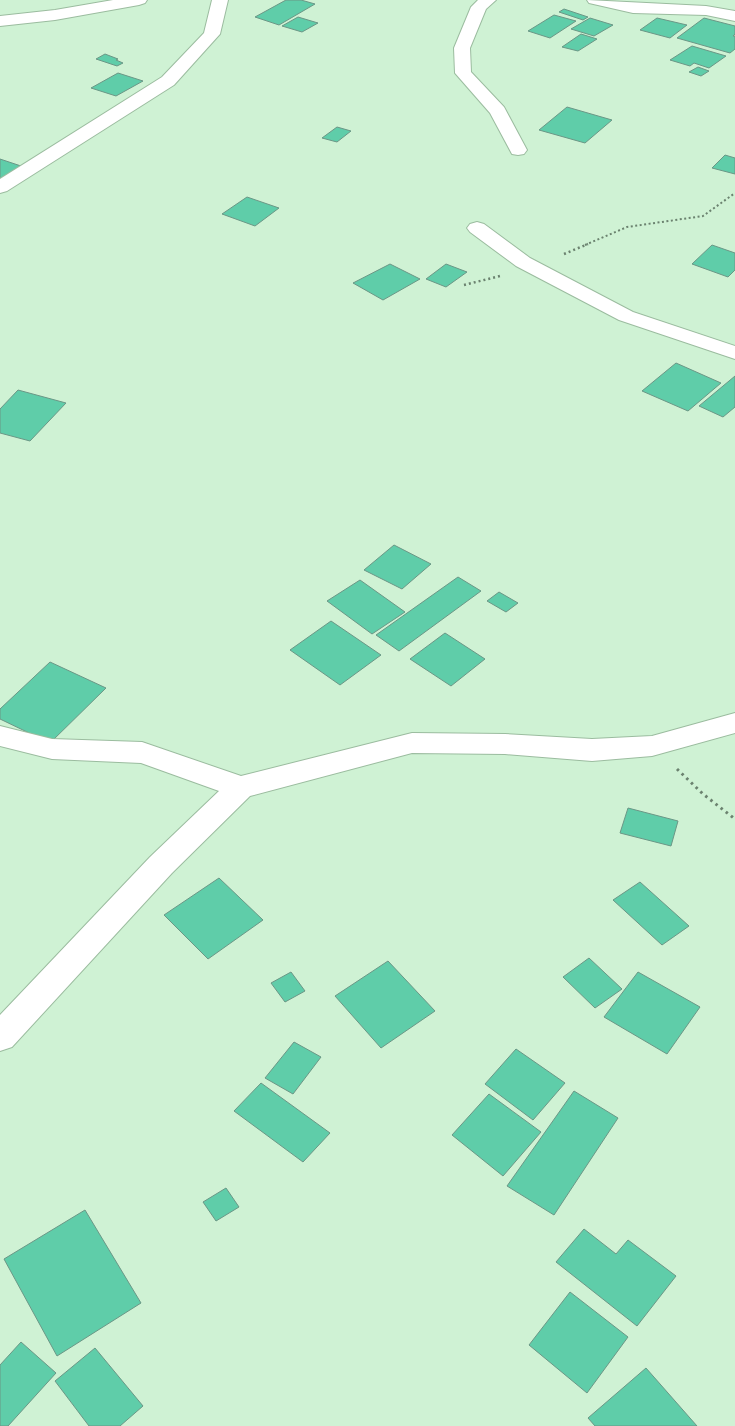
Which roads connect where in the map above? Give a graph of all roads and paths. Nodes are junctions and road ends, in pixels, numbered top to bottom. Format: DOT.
graph roads {
  1 [pos="139,0"];
  2 [pos="220,0"];
  3 [pos="488,0"];
  4 [pos="595,0"];
  5 [pos="10,5"];
  6 [pos="56,15"];
  7 [pos="735,16"];
  8 [pos="0,21"];
  9 [pos="518,150"];
  10 [pos="0,187"];
  11 [pos="735,193"];
  12 [pos="477,228"];
  13 [pos="533,268"];
  14 [pos="464,285"];
  15 [pos="735,353"];
  16 [pos="735,723"];
  17 [pos="0,736"];
  18 [pos="652,746"];
  19 [pos="241,787"];
  20 [pos="735,819"];
  21 [pos="0,1037"];
  1 -- 6 [label="street"];
  2 -- 10 [label="street"];
  3 -- 9 [label="street"];
  4 -- 7 [label="street"];
  5 -- 6 [label="street"];
  6 -- 8 [label="street"];
  11 -- 13 [label="path"];
  12 -- 13 [label="street"];
  13 -- 14 [label="path"];
  13 -- 15 [label="street"];
  16 -- 18 [label="street"];
  17 -- 19 [label="street"];
  18 -- 19 [label="street"];
  18 -- 20 [label="path"];
  19 -- 21 [label="street"];
}
